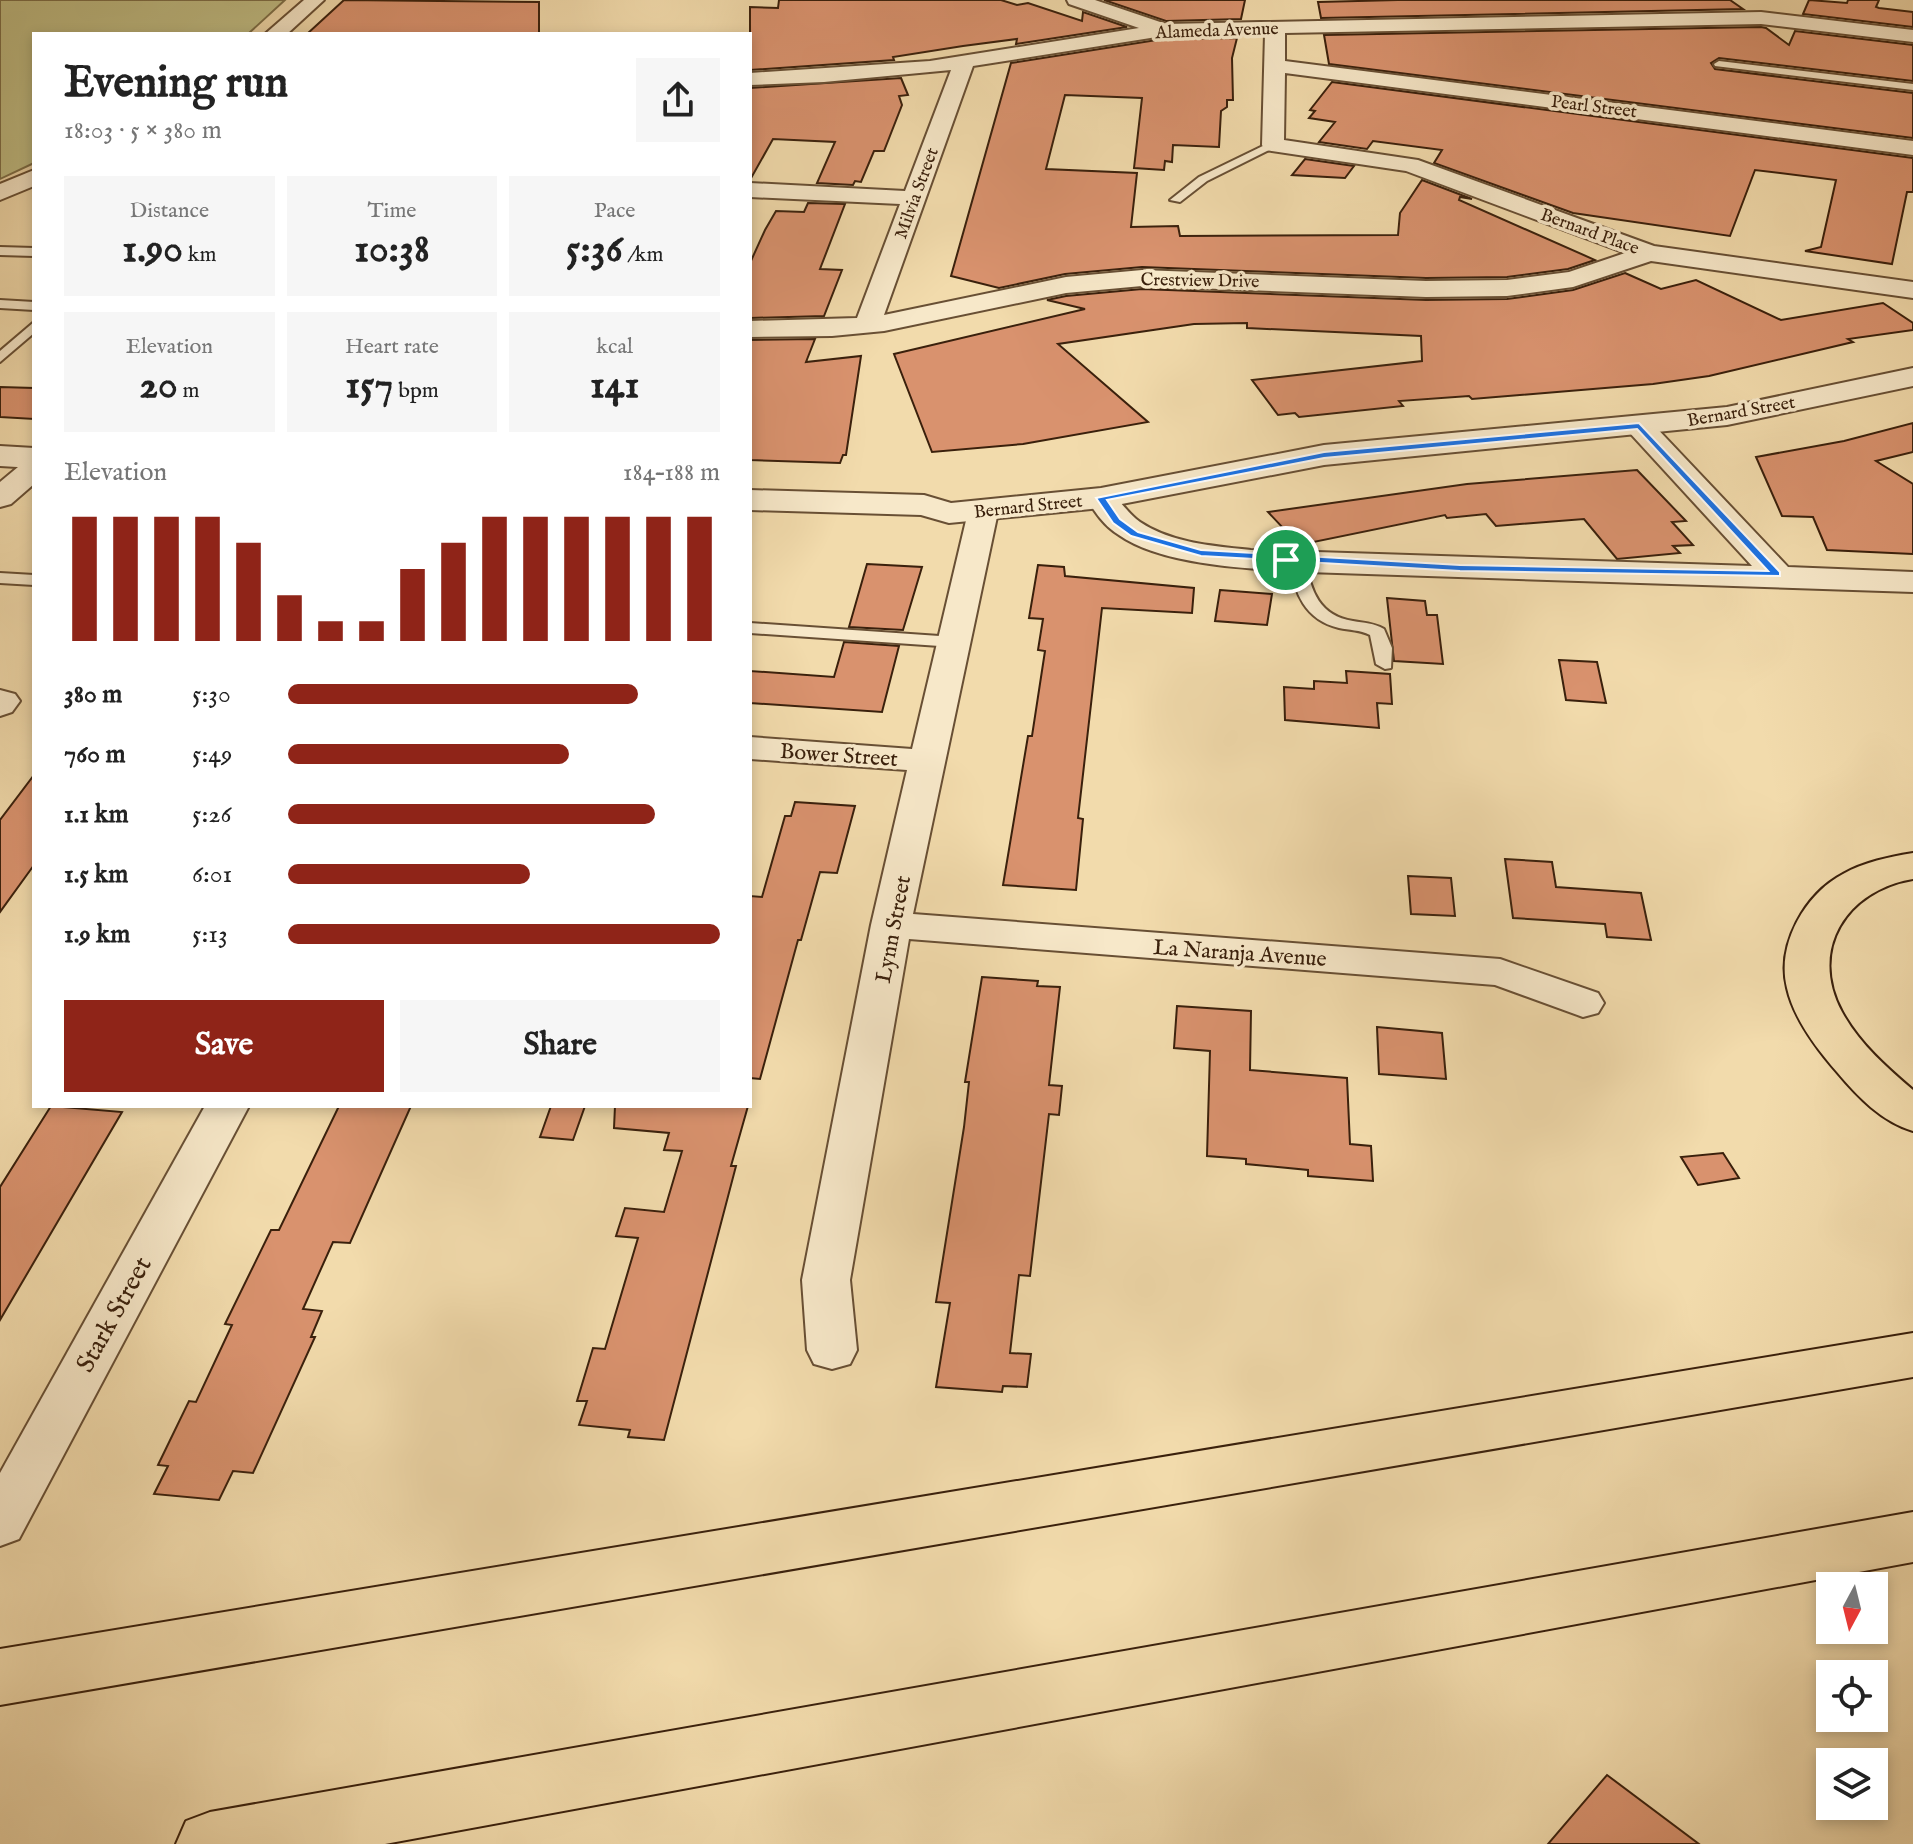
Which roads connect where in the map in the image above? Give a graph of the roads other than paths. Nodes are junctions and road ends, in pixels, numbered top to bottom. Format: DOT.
graph roads {
  1 [pos="315,0"];
  2 [pos="1076,0"];
  3 [pos="1605,0"];
  4 [pos="1770,0"];
  5 [pos="1782,20"];
  6 [pos="1626,21"];
  7 [pos="1275,28"];
  8 [pos="1163,30"];
  9 [pos="277,32"];
  10 [pos="1913,36"];
  11 [pos="965,61"];
  12 [pos="1719,64"];
  13 [pos="1275,66"];
  14 [pos="752,79"];
  15 [pos="1913,87"];
  16 [pos="1273,145"];
  17 [pos="1913,148"];
  18 [pos="32,178"];
  19 [pos="752,190"];
  20 [pos="0,193"];
  21 [pos="914,198"];
  22 [pos="1176,200"];
  23 [pos="0,251"];
  24 [pos="32,252"];
  25 [pos="1649,253"];
  26 [pos="1913,290"];
  27 [pos="0,304"];
  28 [pos="32,306"];
  29 [pos="867,325"];
  30 [pos="32,328"];
  31 [pos="752,329"];
  32 [pos="0,358"];
  33 [pos="1913,377"];
  34 [pos="1639,426"];
  35 [pos="0,456"];
  36 [pos="21,477"];
  37 [pos="1101,498"];
  38 [pos="752,500"];
  39 [pos="966,512"];
  40 [pos="752,522"];
  41 [pos="1298,561"];
  42 [pos="1777,574"];
  43 [pos="0,578"];
  44 [pos="32,580"];
  45 [pos="1913,582"];
  46 [pos="752,628"];
  47 [pos="954,642"];
  48 [pos="1385,664"];
  49 [pos="752,748"];
  50 [pos="928,761"];
  51 [pos="1913,866"];
  52 [pos="891,925"];
  53 [pos="1583,1003"];
  54 [pos="226,1108"];
  55 [pos="1913,1114"];
  56 [pos="832,1350"];
  57 [pos="1913,1355"];
  58 [pos="0,1523"];
  59 [pos="1913,1537"];
  60 [pos="0,1677"];
  61 [pos="210,1844"];
  1 -- 9 [label="street"];
  2 -- 8 [label="street"];
  3 -- 6 [label="street"];
  4 -- 5 [label="street"];
  5 -- 6 [label="street, Alameda Avenue"];
  5 -- 10 [label="street, Alameda Avenue"];
  6 -- 7 [label="street, Alameda Avenue"];
  7 -- 8 [label="street, Alameda Avenue"];
  7 -- 13 [label="street"];
  8 -- 11 [label="street, Alameda Avenue"];
  11 -- 14 [label="street, Alameda Avenue"];
  11 -- 21 [label="street, Milvia Street"];
  12 -- 15 [label="lane"];
  13 -- 16 [label="street"];
  13 -- 17 [label="street, Pearl Street"];
  16 -- 22 [label="lane"];
  16 -- 25 [label="street, Bernard Place"];
  18 -- 20 [label="street"];
  19 -- 21 [label="street"];
  21 -- 29 [label="street, Milvia Street"];
  23 -- 24 [label="lane"];
  25 -- 26 [label="street, Bernard Place"];
  25 -- 29 [label="street, Crestview Drive"];
  27 -- 28 [label="lane"];
  29 -- 31 [label="street, Crestview Drive"];
  30 -- 32 [label="lane"];
  33 -- 34 [label="street, Bernard Street"];
  34 -- 37 [label="street, Bernard Street"];
  34 -- 42 [label="street"];
  35 -- 36 [label="street"];
  37 -- 39 [label="street, Bernard Street"];
  37 -- 41 [label="street"];
  38 -- 39 [label="street, Bernard Street"];
  39 -- 40 [label="street, Bernard Street"];
  39 -- 47 [label="street, Lynn Street"];
  41 -- 42 [label="street"];
  41 -- 48 [label="lane"];
  42 -- 45 [label="street"];
  43 -- 44 [label="lane"];
  46 -- 47 [label="lane"];
  47 -- 50 [label="street, Lynn Street"];
  49 -- 50 [label="street, Bower Street"];
  50 -- 52 [label="street, Lynn Street"];
  51 -- 55 [label="highway"];
  52 -- 53 [label="street, La Naranja Avenue"];
  52 -- 56 [label="street, Lynn Street"];
  54 -- 58 [label="street, Stark Street"];
  57 -- 60 [label="highway"];
  59 -- 61 [label="highway"];
}
